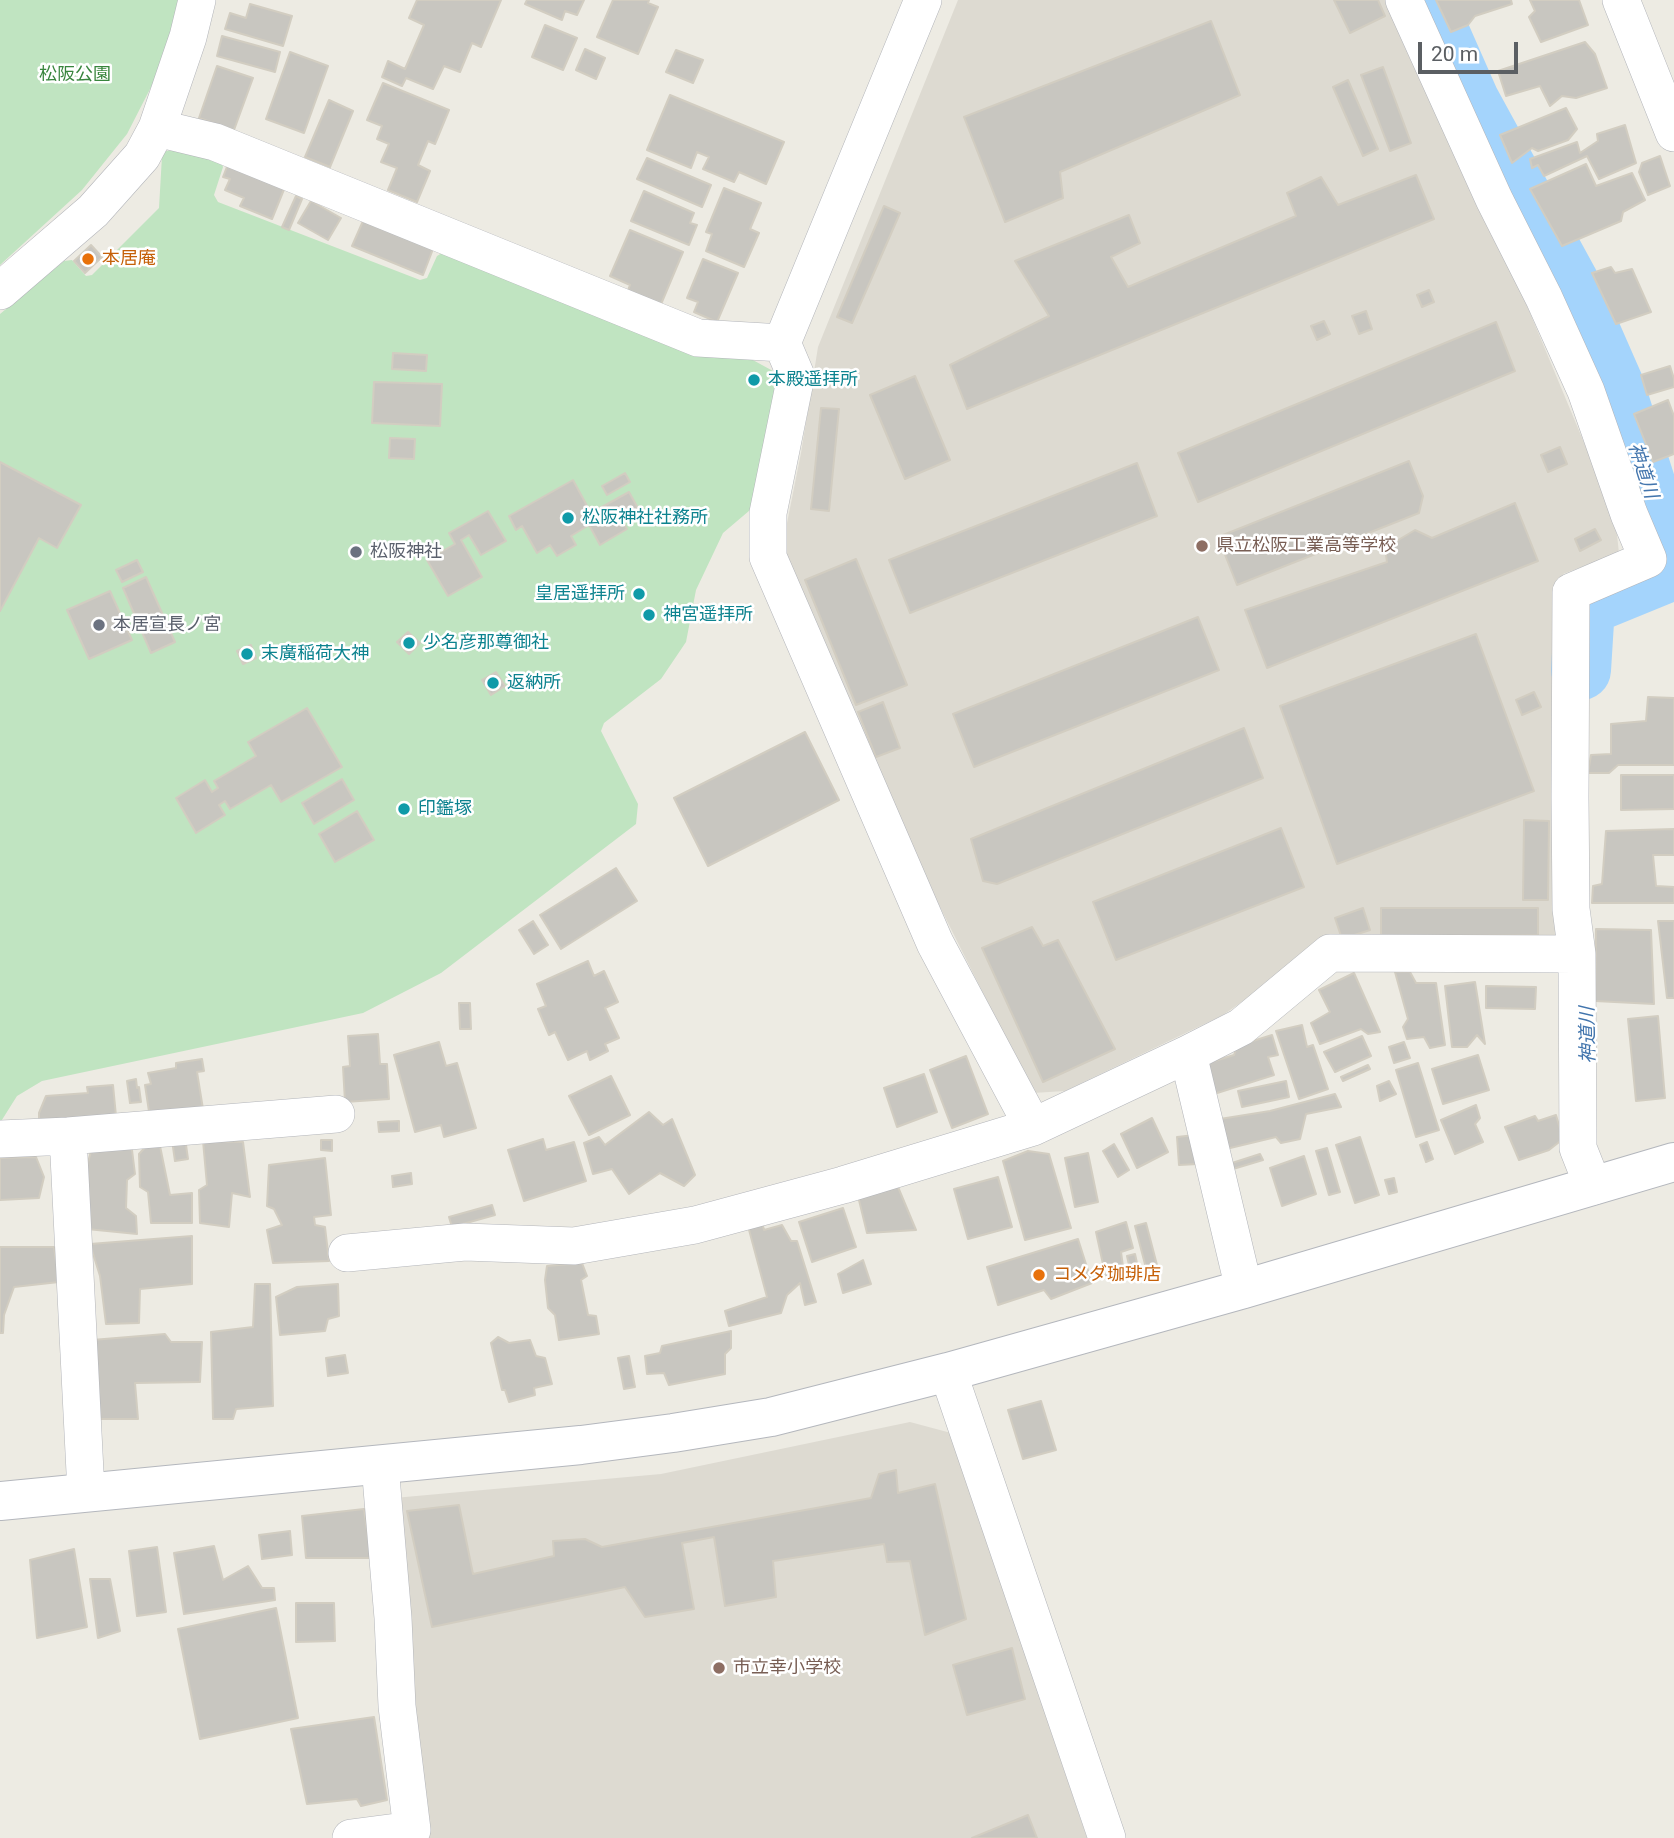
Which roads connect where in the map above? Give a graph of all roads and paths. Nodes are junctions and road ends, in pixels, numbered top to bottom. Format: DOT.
graph roads {
  1 [pos="197,0"];
  2 [pos="923,0"];
  3 [pos="1404,0"];
  4 [pos="1621,0"];
  5 [pos="157,128"];
  6 [pos="1674,133"];
  7 [pos="0,291"];
  8 [pos="782,342"];
  9 [pos="1577,954"];
  10 [pos="1188,1054"];
  11 [pos="336,1114"];
  12 [pos="1034,1127"];
  13 [pos="68,1136"];
  14 [pos="0,1139"];
  15 [pos="1674,1162"];
  16 [pos="1593,1186"];
  17 [pos="347,1253"];
  18 [pos="1244,1289"];
  19 [pos="948,1372"];
  20 [pos="380,1465"];
  21 [pos="86,1492"];
  22 [pos="0,1501"];
  23 [pos="352,1838"];
  24 [pos="1107,1838"];
  1 -- 5 [label="street"];
  2 -- 8 [label="street"];
  3 -- 9 [label="street"];
  4 -- 6 [label="street"];
  5 -- 7 [label="street"];
  5 -- 8 [label="street"];
  8 -- 12 [label="street"];
  9 -- 10 [label="street"];
  9 -- 16 [label="street"];
  10 -- 12 [label="street"];
  10 -- 18 [label="street"];
  11 -- 13 [label="street"];
  12 -- 17 [label="street"];
  13 -- 14 [label="street"];
  13 -- 21 [label="street"];
  15 -- 16 [label="street"];
  16 -- 18 [label="street"];
  18 -- 19 [label="street"];
  19 -- 20 [label="street"];
  19 -- 24 [label="street"];
  20 -- 21 [label="street"];
  20 -- 23 [label="street"];
  21 -- 22 [label="street"];
}
